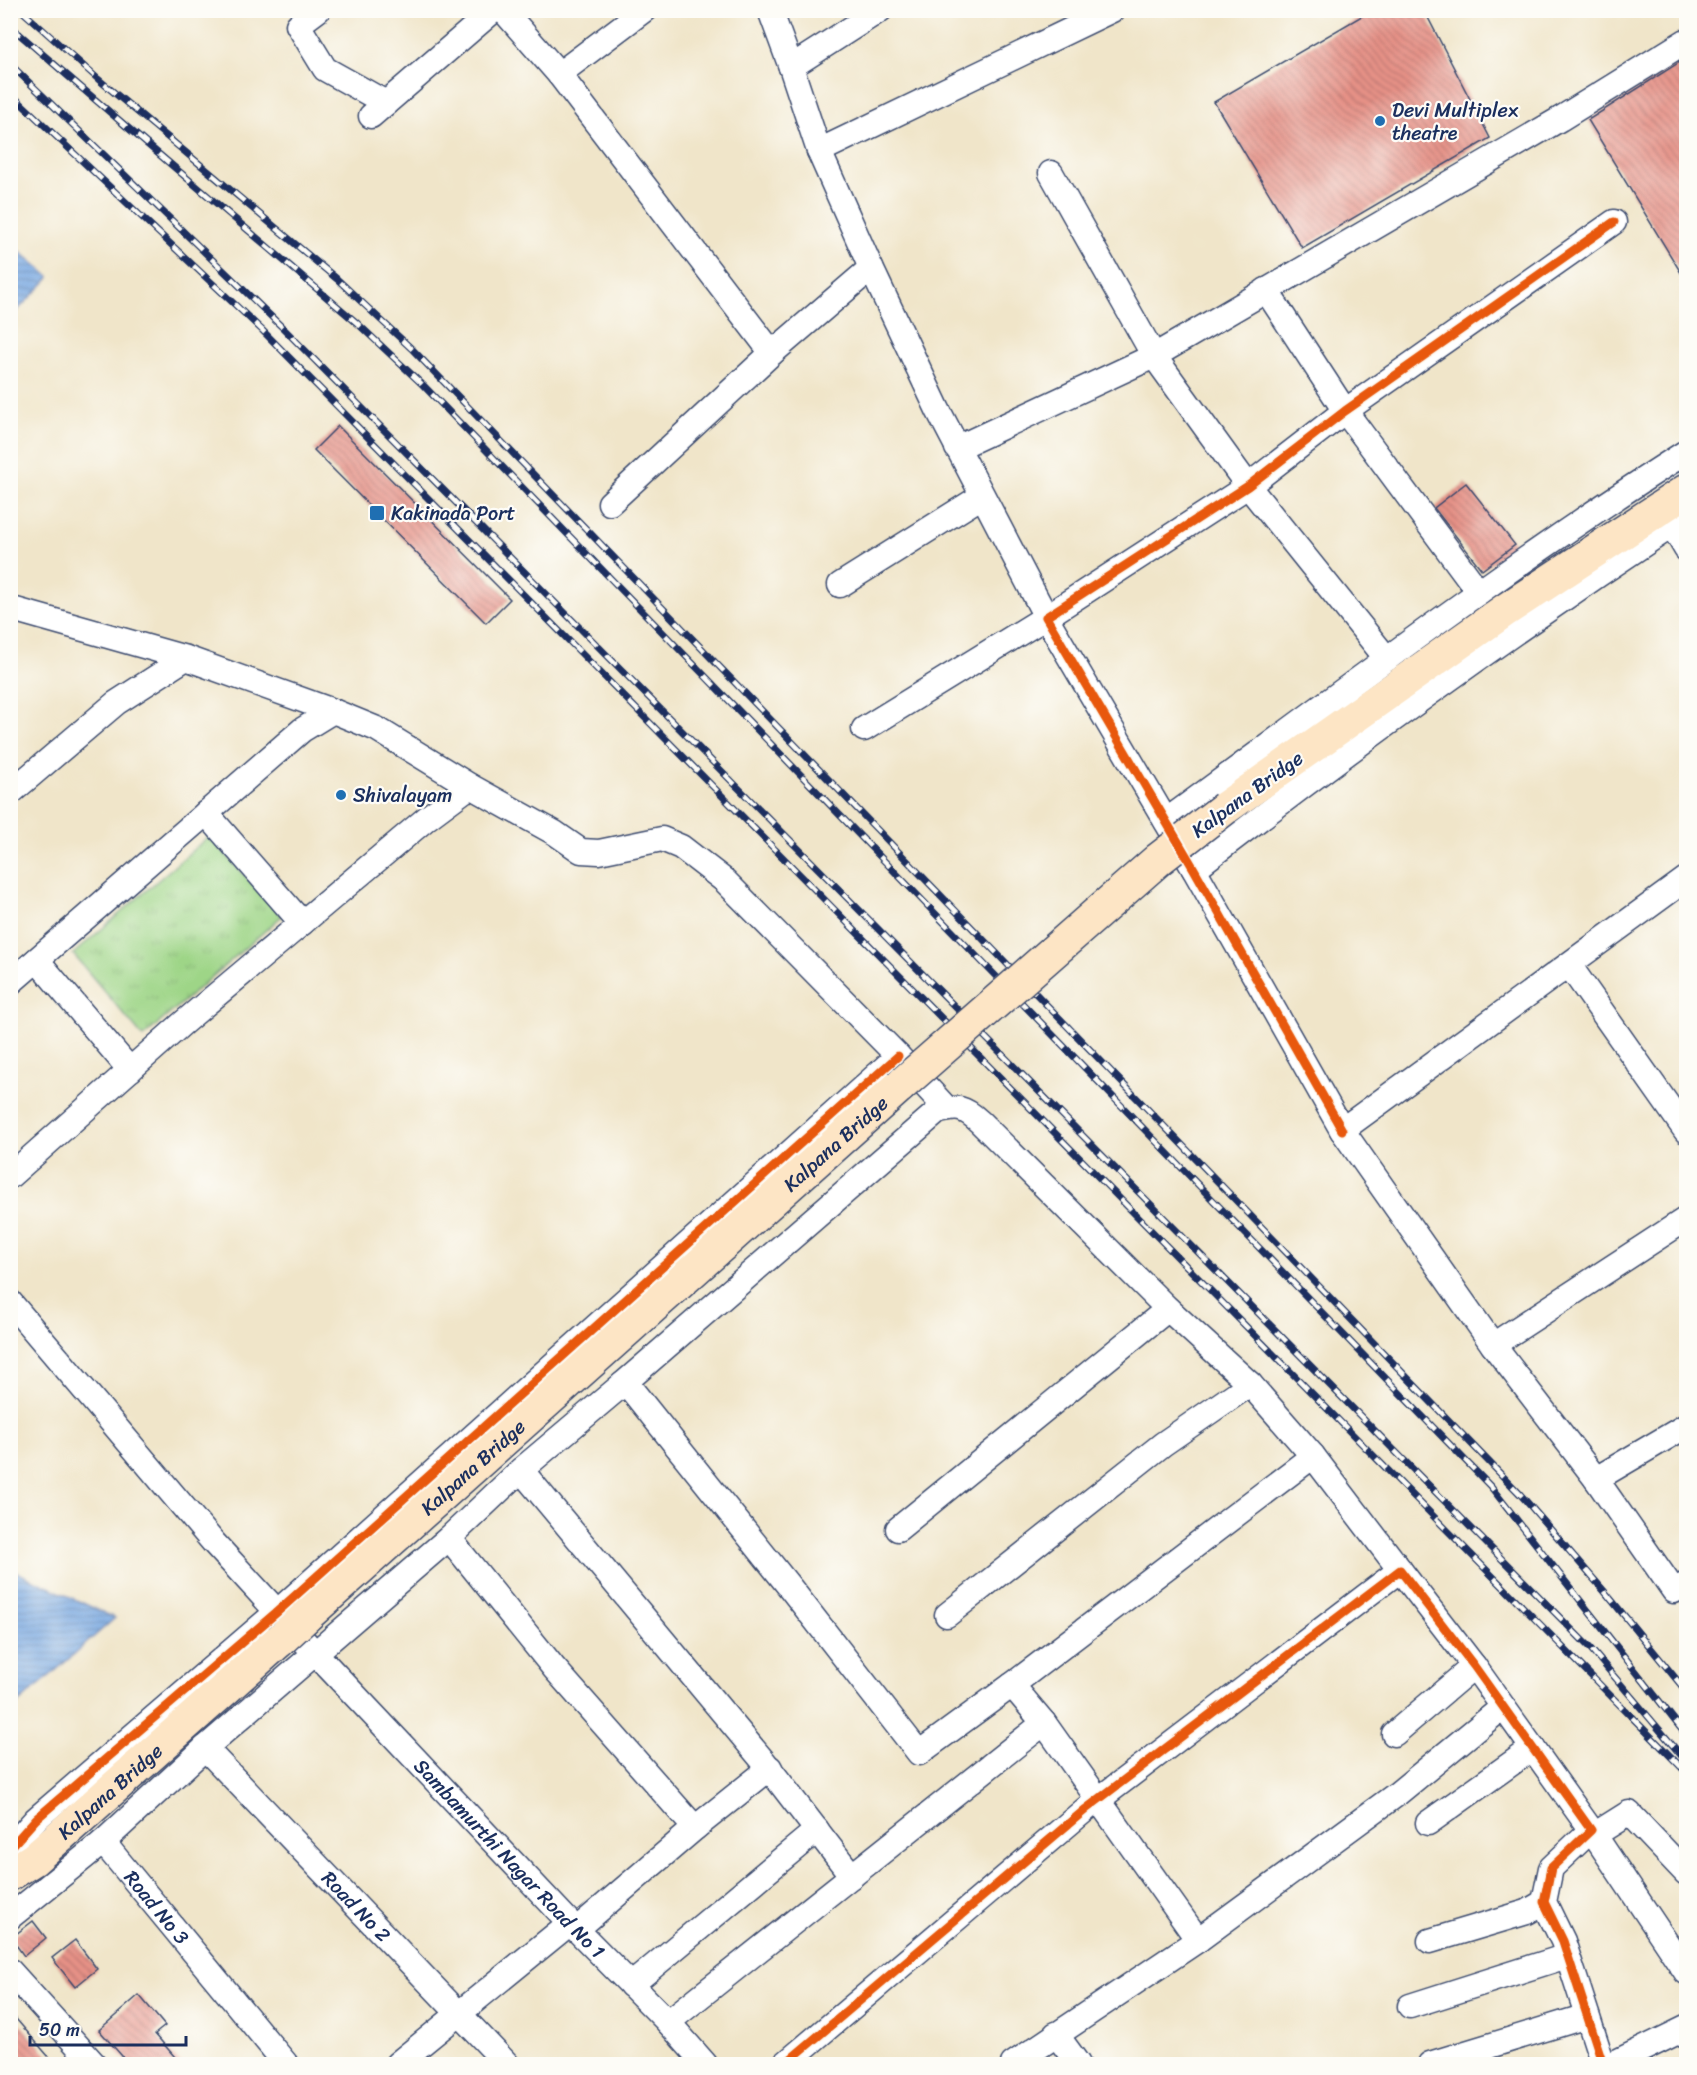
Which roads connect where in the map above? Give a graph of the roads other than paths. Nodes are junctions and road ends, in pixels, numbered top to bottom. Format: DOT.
graph roads {
  1 [pos="318,10"];
  2 [pos="494,10"];
  3 [pos="503,10"];
  4 [pos="644,10"];
  5 [pos="770,10"];
  6 [pos="880,10"];
  7 [pos="1112,10"];
  8 [pos="1686,41"];
  9 [pos="791,67"];
  10 [pos="559,74"];
  11 [pos="819,151"];
  12 [pos="1052,173"];
  13 [pos="1614,222"];
  14 [pos="871,268"];
  15 [pos="1266,290"];
  16 [pos="772,353"];
  17 [pos="1154,356"];
  18 [pos="1345,411"];
  19 [pos="957,447"];
  20 [pos="1686,452"];
  21 [pos="1248,486"];
  22 [pos="1686,490"];
  23 [pos="982,496"];
  24 [pos="610,503"];
  25 [pos="1679,520"];
  26 [pos="1686,549"];
  27 [pos="840,585"];
  28 [pos="1479,592"];
  29 [pos="12,606"];
  30 [pos="1046,617"];
  31 [pos="186,658"];
  32 [pos="1387,659"];
  33 [pos="333,711"];
  34 [pos="864,729"];
  35 [pos="470,786"];
  36 [pos="10,793"];
  37 [pos="206,813"];
  38 [pos="1167,821"];
  39 [pos="1194,869"];
  40 [pos="1686,879"];
  41 [pos="302,923"];
  42 [pos="37,960"];
  43 [pos="1569,965"];
  44 [pos="10,983"];
  45 [pos="130,1070"];
  46 [pos="899,1071"];
  47 [pos="947,1109"];
  48 [pos="1342,1130"];
  49 [pos="1686,1131"];
  50 [pos="10,1176"];
  51 [pos="1686,1219"];
  52 [pos="10,1302"];
  53 [pos="1168,1309"];
  54 [pos="1493,1345"];
  55 [pos="623,1384"];
  56 [pos="1250,1384"];
  57 [pos="1686,1426"];
  58 [pos="1313,1455"];
  59 [pos="521,1470"];
  60 [pos="1596,1479"];
  61 [pos="898,1529"];
  62 [pos="448,1539"];
  63 [pos="1400,1569"];
  64 [pos="1686,1584"];
  65 [pos="947,1615"];
  66 [pos="287,1623"];
  67 [pos="316,1654"];
  68 [pos="1474,1666"];
  69 [pos="1012,1685"];
  70 [pos="1503,1707"];
  71 [pos="1044,1723"];
  72 [pos="1394,1734"];
  73 [pos="205,1748"];
  74 [pos="1533,1748"];
  75 [pos="770,1768"];
  76 [pos="1098,1800"];
  77 [pos="1428,1823"];
  78 [pos="695,1828"];
  79 [pos="817,1830"];
  80 [pos="1593,1833"];
  81 [pos="104,1842"];
  82 [pos="18,1860"];
  83 [pos="1686,1873"];
  84 [pos="852,1876"];
  85 [pos="10,1898"];
  86 [pos="1544,1902"];
  87 [pos="10,1917"];
  88 [pos="573,1926"];
  89 [pos="1198,1940"];
  90 [pos="1430,1941"];
  91 [pos="1567,1956"];
  92 [pos="10,1971"];
  93 [pos="1686,1972"];
  94 [pos="631,1984"];
  95 [pos="1410,2006"];
  96 [pos="458,2014"];
  97 [pos="1587,2016"];
  98 [pos="668,2022"];
  99 [pos="1686,2028"];
  100 [pos="1056,2034"];
  101 [pos="94,2064"];
  102 [pos="286,2064"];
  103 [pos="397,2064"];
  104 [pos="507,2064"];
  105 [pos="705,2064"];
  106 [pos="785,2064"];
  107 [pos="1013,2064"];
  108 [pos="1078,2064"];
  109 [pos="1430,2064"];
  110 [pos="1603,2064"];
  111 [pos="1612,2064"];
  1 -- 2 [label="street"];
  3 -- 10 [label="street"];
  4 -- 10 [label="street"];
  5 -- 9 [label="street"];
  6 -- 9 [label="street"];
  7 -- 11 [label="street"];
  8 -- 15 [label="street"];
  9 -- 11 [label="street"];
  10 -- 16 [label="street"];
  11 -- 14 [label="street"];
  12 -- 17 [label="street"];
  13 -- 18 [label="street"];
  14 -- 16 [label="street"];
  14 -- 19 [label="street"];
  15 -- 17 [label="street"];
  15 -- 18 [label="street"];
  16 -- 24 [label="street"];
  17 -- 19 [label="street"];
  17 -- 21 [label="street"];
  18 -- 21 [label="street"];
  18 -- 28 [label="street"];
  19 -- 23 [label="street"];
  20 -- 28 [label="street"];
  21 -- 30 [label="street"];
  21 -- 32 [label="street"];
  22 -- 46 [label="main road, Kalpana Bridge, bridge"];
  23 -- 27 [label="street"];
  23 -- 30 [label="street"];
  25 -- 26 [label="street"];
  25 -- 39 [label="street"];
  28 -- 32 [label="street"];
  29 -- 31 [label="street"];
  30 -- 34 [label="street"];
  30 -- 38 [label="street"];
  31 -- 33 [label="street"];
  31 -- 36 [label="street"];
  32 -- 38 [label="street"];
  33 -- 35 [label="street"];
  33 -- 37 [label="street"];
  35 -- 41 [label="street"];
  35 -- 46 [label="street"];
  37 -- 41 [label="street"];
  37 -- 42 [label="street"];
  38 -- 39 [label="street"];
  39 -- 48 [label="street"];
  40 -- 43 [label="street"];
  41 -- 45 [label="street"];
  42 -- 44 [label="street"];
  42 -- 45 [label="street"];
  43 -- 48 [label="street"];
  43 -- 49 [label="street"];
  45 -- 50 [label="street"];
  46 -- 47 [label="street"];
  46 -- 66 [label="main road, Kalpana Bridge"];
  47 -- 53 [label="street"];
  47 -- 55 [label="street"];
  48 -- 54 [label="street"];
  51 -- 54 [label="street"];
  52 -- 66 [label="street, Sambamurthi Nagar Road No 1"];
  53 -- 56 [label="street"];
  53 -- 61 [label="street"];
  54 -- 60 [label="street"];
  55 -- 59 [label="street"];
  55 -- 69 [label="street"];
  56 -- 58 [label="street"];
  56 -- 65 [label="street"];
  57 -- 60 [label="street"];
  58 -- 63 [label="street"];
  58 -- 69 [label="street"];
  59 -- 62 [label="street"];
  59 -- 75 [label="street"];
  60 -- 64 [label="street"];
  62 -- 67 [label="street"];
  62 -- 78 [label="street"];
  63 -- 68 [label="street"];
  63 -- 76 [label="street"];
  66 -- 67 [label="street, Sambamurthi Nagar Road No 1"];
  66 -- 82 [label="main road, Kalpana Bridge"];
  67 -- 73 [label="street"];
  67 -- 88 [label="street, Sambamurthi Nagar Road No 1"];
  68 -- 70 [label="street"];
  68 -- 72 [label="street"];
  69 -- 71 [label="street"];
  70 -- 74 [label="street"];
  70 -- 89 [label="street"];
  71 -- 76 [label="street"];
  71 -- 84 [label="street"];
  73 -- 81 [label="street"];
  73 -- 96 [label="street, Road No 2"];
  74 -- 77 [label="street"];
  74 -- 80 [label="street"];
  75 -- 78 [label="street"];
  75 -- 79 [label="street"];
  76 -- 89 [label="street"];
  76 -- 106 [label="street"];
  78 -- 88 [label="street"];
  79 -- 84 [label="street"];
  79 -- 94 [label="street"];
  80 -- 83 [label="street"];
  80 -- 86 [label="street"];
  80 -- 93 [label="street"];
  81 -- 87 [label="street"];
  81 -- 102 [label="street, Road No 3"];
  82 -- 85 [label="main road"];
  84 -- 98 [label="street"];
  86 -- 90 [label="street"];
  86 -- 91 [label="street"];
  88 -- 94 [label="street, Sambamurthi Nagar Road No 1"];
  88 -- 96 [label="street"];
  89 -- 100 [label="street"];
  91 -- 95 [label="street"];
  91 -- 97 [label="street"];
  92 -- 101 [label="street"];
  94 -- 98 [label="street, Sambamurthi Nagar Road No 1"];
  96 -- 103 [label="street"];
  96 -- 104 [label="street, Road No 2"];
  97 -- 109 [label="street"];
  97 -- 110 [label="street"];
  98 -- 105 [label="street, Sambamurthi Nagar Road No 1"];
  99 -- 111 [label="street"];
  100 -- 107 [label="street"];
  100 -- 108 [label="street"];
}
